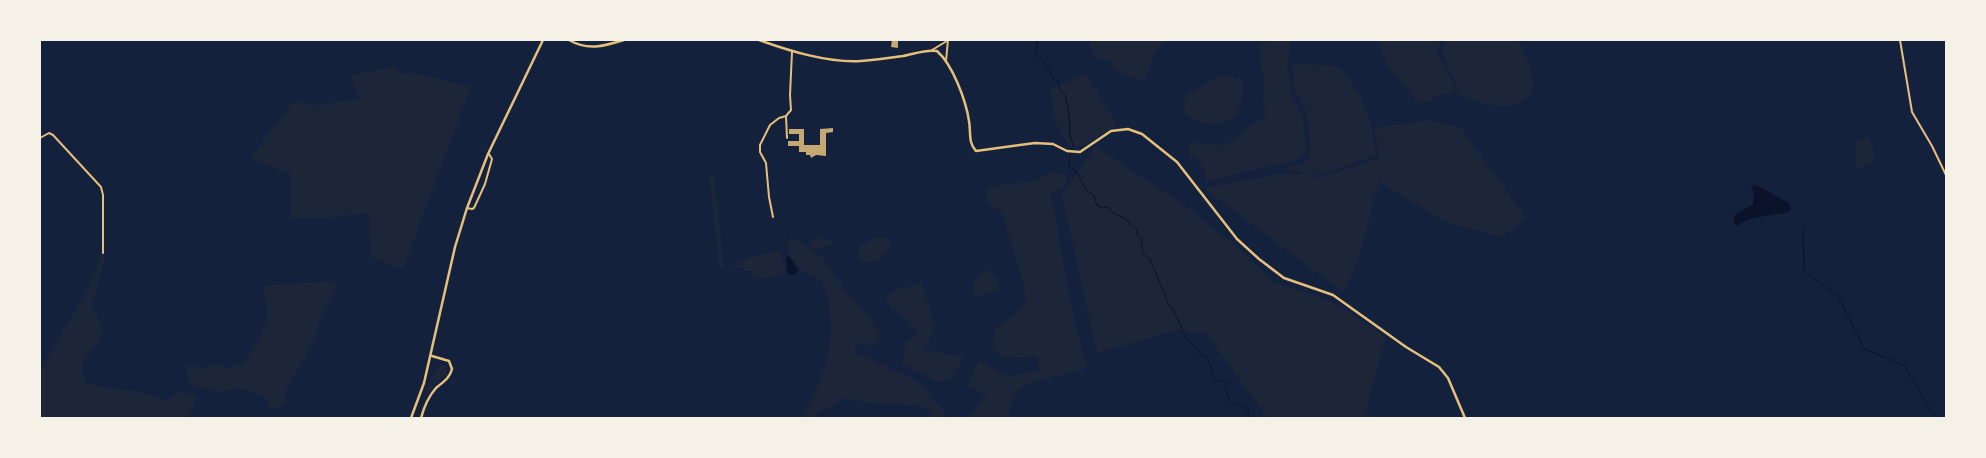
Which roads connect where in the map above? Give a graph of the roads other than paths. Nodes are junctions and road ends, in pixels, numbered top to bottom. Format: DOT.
graph roads {
  1 [pos="543,40"];
  2 [pos="569,40"];
  3 [pos="624,40"];
  4 [pos="760,40"];
  5 [pos="948,40"];
  6 [pos="1900,40"];
  7 [pos="932,50"];
  8 [pos="792,52"];
  9 [pos="946,61"];
  10 [pos="786,116"];
  11 [pos="40,138"];
  12 [pos="787,138"];
  13 [pos="488,154"];
  14 [pos="1946,176"];
  15 [pos="467,208"];
  16 [pos="773,217"];
  17 [pos="104,253"];
  18 [pos="432,356"];
  19 [pos="411,418"];
  20 [pos="421,418"];
  21 [pos="1465,418"];
  1 -- 13 [label="street"];
  2 -- 3 [label="street"];
  4 -- 8 [label="street"];
  5 -- 7 [label="street"];
  5 -- 9 [label="street"];
  6 -- 14 [label="street"];
  7 -- 8 [label="street"];
  7 -- 9 [label="street"];
  8 -- 10 [label="street"];
  9 -- 21 [label="street"];
  10 -- 12 [label="street"];
  10 -- 16 [label="street"];
  11 -- 17 [label="street"];
  13 -- 15 [label="street"];
  13 -- 15 [label="street"];
  15 -- 18 [label="street"];
  18 -- 19 [label="street"];
  18 -- 20 [label="street"];
}
